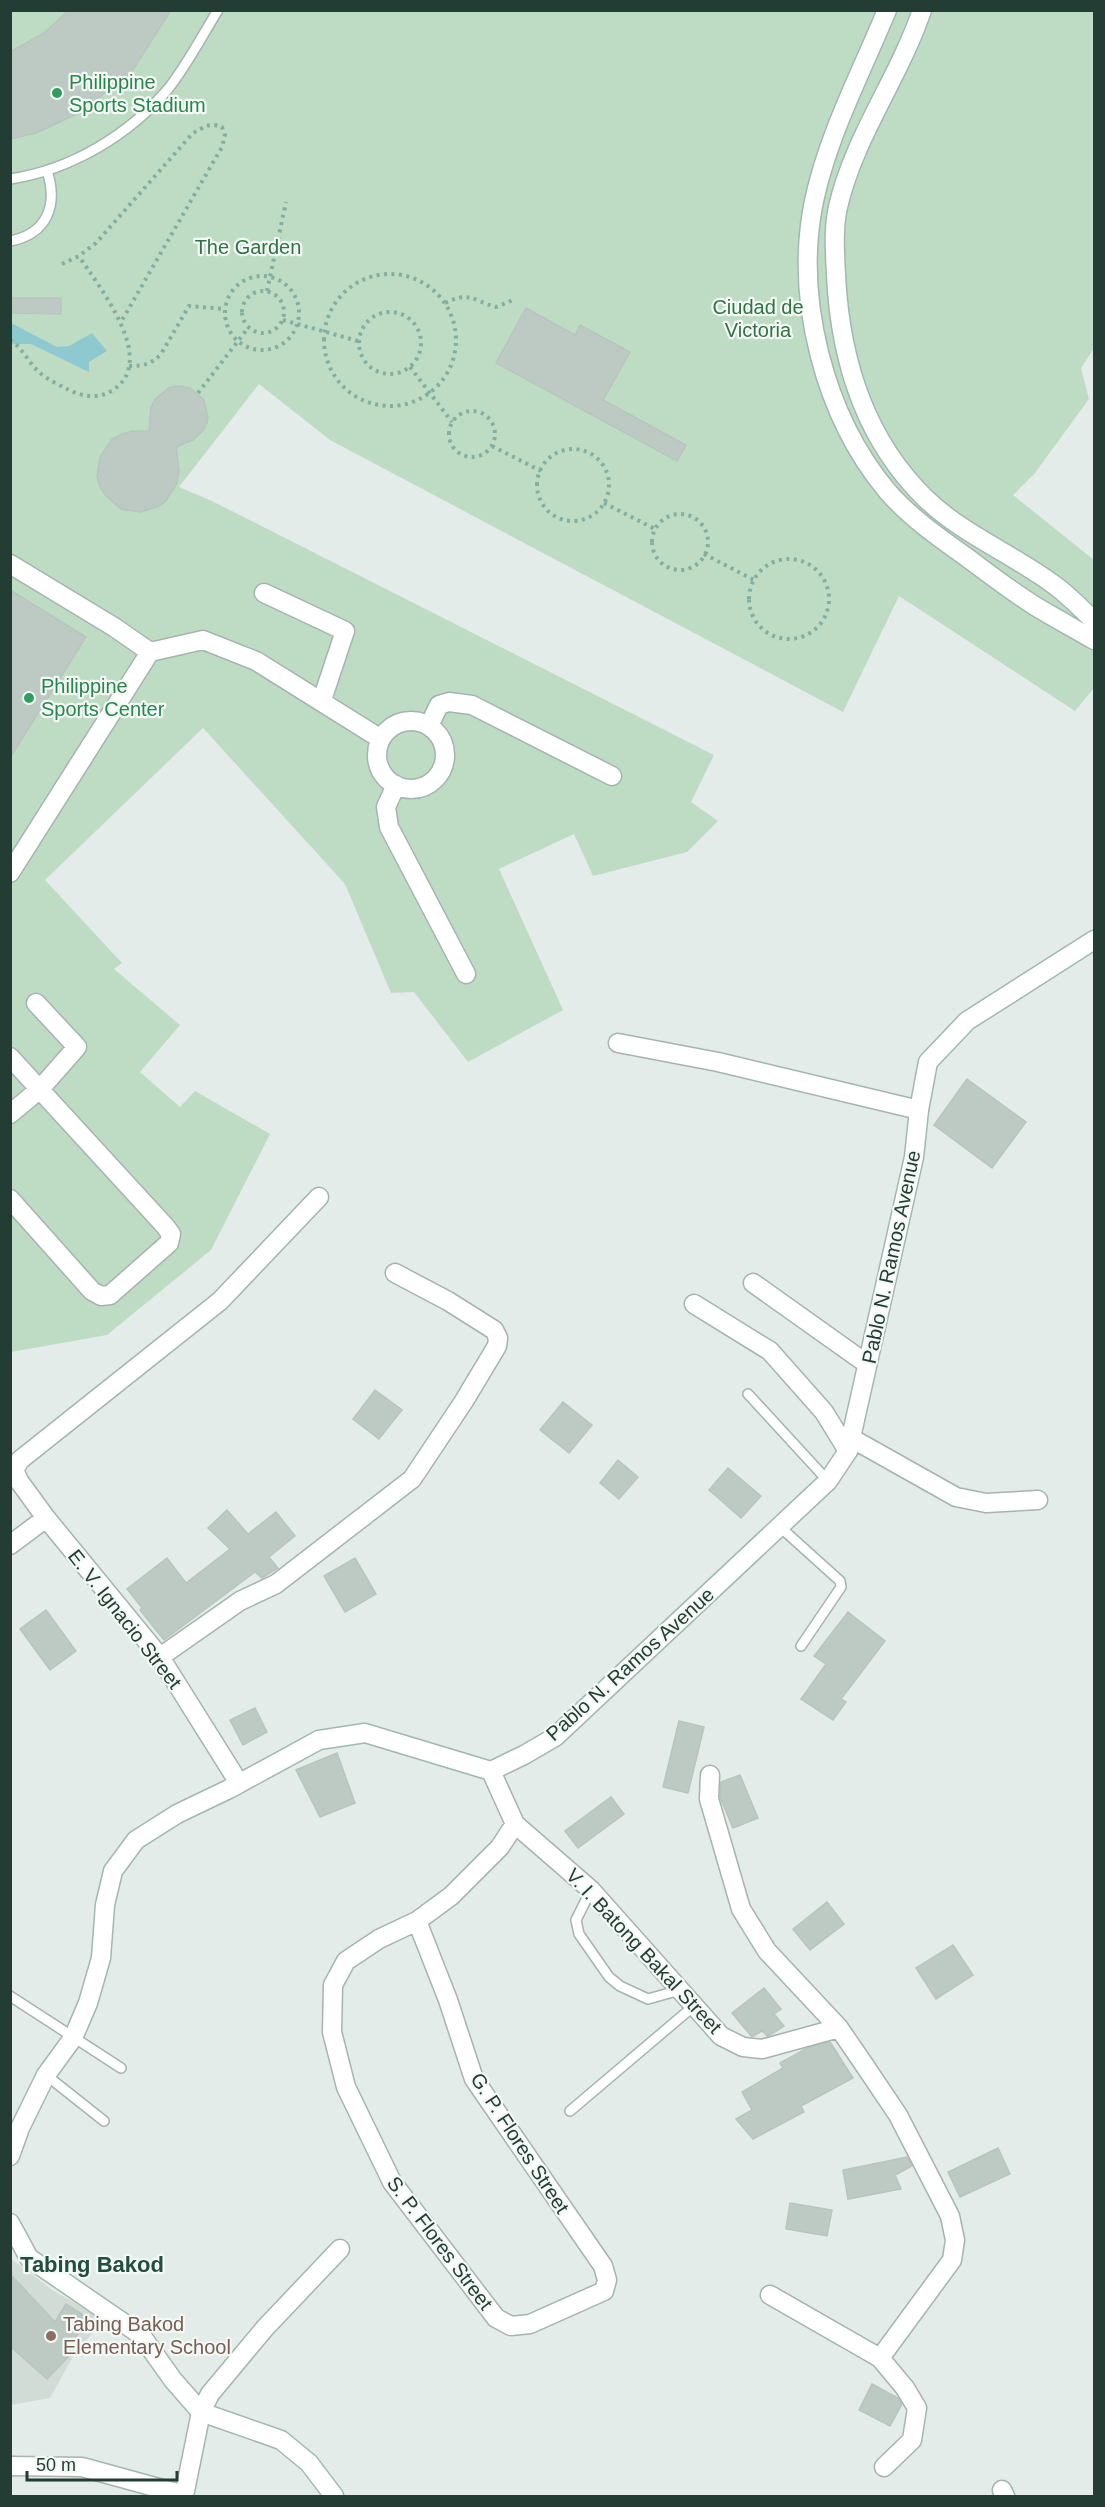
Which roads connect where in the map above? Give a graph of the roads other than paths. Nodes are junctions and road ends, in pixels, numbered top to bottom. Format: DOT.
graph roads {
  1 [pos="218,10"];
  2 [pos="887,10"];
  3 [pos="922,10"];
  4 [pos="46,171"];
  5 [pos="10,178"];
  6 [pos="10,241"];
  7 [pos="851,376"];
  8 [pos="827,382"];
  9 [pos="10,564"];
  10 [pos="264,592"];
  11 [pos="1095,621"];
  12 [pos="1095,640"];
  13 [pos="150,652"];
  14 [pos="322,700"];
  15 [pos="429,726"];
  16 [pos="381,739"];
  17 [pos="612,776"];
  18 [pos="396,785"];
  19 [pos="10,873"];
  20 [pos="1095,940"];
  21 [pos="466,974"];
  22 [pos="36,1003"];
  23 [pos="618,1043"];
  24 [pos="10,1057"];
  25 [pos="40,1089"];
  26 [pos="919,1110"];
  27 [pos="10,1114"];
  28 [pos="319,1197"];
  29 [pos="10,1199"];
  30 [pos="395,1273"];
  31 [pos="753,1283"];
  32 [pos="694,1304"];
  33 [pos="867,1364"];
  34 [pos="748,1394"];
  35 [pos="849,1445"];
  36 [pos="828,1481"];
  37 [pos="1038,1500"];
  38 [pos="46,1518"];
  39 [pos="779,1526"];
  40 [pos="10,1545"];
  41 [pos="801,1646"];
  42 [pos="160,1657"];
  43 [pos="491,1771"];
  44 [pos="710,1775"];
  45 [pos="239,1783"];
  46 [pos="515,1824"];
  47 [pos="591,1890"];
  48 [pos="417,1922"];
  49 [pos="682,1990"];
  50 [pos="10,1996"];
  51 [pos="695,2005"];
  52 [pos="839,2028"];
  53 [pos="73,2038"];
  54 [pos="120,2068"];
  55 [pos="46,2074"];
  56 [pos="570,2111"];
  57 [pos="104,2121"];
  58 [pos="10,2156"];
  59 [pos="10,2223"];
  60 [pos="340,2249"];
  61 [pos="604,2291"];
  62 [pos="770,2295"];
  63 [pos="880,2358"];
  64 [pos="201,2412"];
  65 [pos="10,2466"];
  66 [pos="884,2467"];
  67 [pos="184,2496"];
  68 [pos="334,2496"];
  1 -- 4 [label="lane"];
  2 -- 8 [label="street"];
  3 -- 7 [label="street"];
  4 -- 5 [label="lane"];
  4 -- 6 [label="lane"];
  7 -- 8 [label="street"];
  7 -- 11 [label="street"];
  8 -- 12 [label="street"];
  9 -- 13 [label="street"];
  10 -- 14 [label="street"];
  13 -- 14 [label="street"];
  13 -- 19 [label="street"];
  14 -- 16 [label="street"];
  15 -- 16 [label="street"];
  15 -- 17 [label="street"];
  15 -- 18 [label="street"];
  16 -- 18 [label="street"];
  18 -- 21 [label="street"];
  20 -- 26 [label="street, Pablo N. Ramos Avenue"];
  22 -- 25 [label="street"];
  23 -- 26 [label="street"];
  24 -- 25 [label="street"];
  25 -- 27 [label="street"];
  25 -- 29 [label="street"];
  26 -- 33 [label="street, Pablo N. Ramos Avenue"];
  28 -- 38 [label="street, E. V. Ignacio Street"];
  30 -- 42 [label="street"];
  31 -- 33 [label="street"];
  32 -- 35 [label="street"];
  33 -- 35 [label="street, Pablo N. Ramos Avenue"];
  34 -- 36 [label="lane"];
  35 -- 36 [label="street, Pablo N. Ramos Avenue"];
  35 -- 37 [label="street"];
  36 -- 39 [label="street, Pablo N. Ramos Avenue"];
  38 -- 40 [label="street"];
  38 -- 42 [label="street, E. V. Ignacio Street"];
  39 -- 41 [label="lane"];
  39 -- 43 [label="street, Pablo N. Ramos Avenue"];
  42 -- 45 [label="street, E. V. Ignacio Street"];
  43 -- 45 [label="street"];
  43 -- 46 [label="street, V. I. Batong Bakal Street"];
  44 -- 52 [label="street"];
  45 -- 53 [label="street"];
  46 -- 47 [label="street, V. I. Batong Bakal Street"];
  46 -- 48 [label="street, S. P. Flores Street"];
  47 -- 49 [label="street, V. I. Batong Bakal Street"];
  47 -- 49 [label="lane"];
  48 -- 61 [label="street, G. P. Flores Street"];
  48 -- 61 [label="street, S. P. Flores Street"];
  49 -- 51 [label="street, V. I. Batong Bakal Street"];
  50 -- 53 [label="lane"];
  51 -- 52 [label="street, V. I. Batong Bakal Street"];
  51 -- 56 [label="lane"];
  52 -- 63 [label="street"];
  53 -- 54 [label="lane"];
  53 -- 55 [label="street"];
  55 -- 57 [label="lane"];
  55 -- 58 [label="street"];
  59 -- 64 [label="street"];
  60 -- 64 [label="street"];
  62 -- 63 [label="street"];
  63 -- 66 [label="street"];
  64 -- 67 [label="street"];
  64 -- 68 [label="street"];
  65 -- 67 [label="street"];
}
